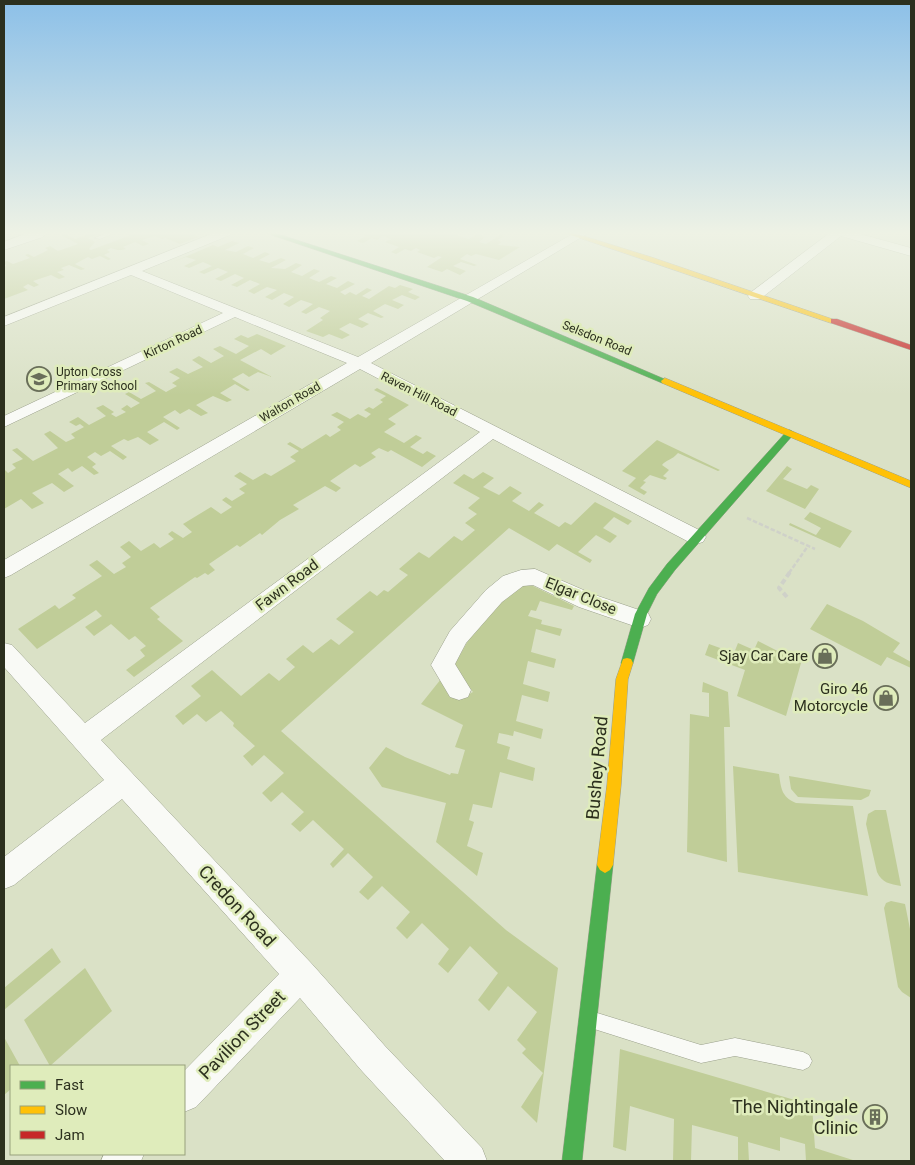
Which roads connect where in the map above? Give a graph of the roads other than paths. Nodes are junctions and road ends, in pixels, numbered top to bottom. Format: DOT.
graph roads {
  1 [pos="93,286"];
  2 [pos="169,286"];
  3 [pos="432,286"];
  4 [pos="492,286"];
  5 [pos="728,286"];
  6 [pos="768,286"];
  7 [pos="755,296"];
  8 [pos="470,299"];
  9 [pos="233,313"];
  10 [pos="4,322"];
  11 [pos="911,348"];
  12 [pos="358,362"];
  13 [pos="4,422"];
  14 [pos="492,432"];
  15 [pos="790,433"];
  16 [pos="911,485"];
  17 [pos="696,537"];
  18 [pos="4,570"];
  19 [pos="640,619"];
  20 [pos="4,652"];
  21 [pos="459,690"];
  22 [pos="83,739"];
  23 [pos="122,782"];
  24 [pos="4,875"];
  25 [pos="300,975"];
  26 [pos="587,1019"];
  27 [pos="803,1061"];
  28 [pos="185,1094"];
  29 [pos="469,1161"];
  30 [pos="572,1161"];
  1 -- 10 [label="street"];
  2 -- 9 [label="street, Raven Hill Road"];
  3 -- 8 [label="street, Selsdon Road"];
  4 -- 8 [label="street, Walton Road"];
  5 -- 7 [label="street"];
  6 -- 7 [label="street"];
  7 -- 11 [label="street"];
  8 -- 12 [label="street, Walton Road"];
  8 -- 15 [label="street, Selsdon Road"];
  9 -- 12 [label="street, Raven Hill Road"];
  9 -- 13 [label="street, Kirton Road"];
  12 -- 14 [label="street, Raven Hill Road"];
  12 -- 18 [label="street, Walton Road"];
  14 -- 17 [label="street, Raven Hill Road"];
  14 -- 22 [label="street, Fawn Road"];
  15 -- 16 [label="street, Selsdon Road"];
  15 -- 17 [label="street, Bushey Road"];
  17 -- 19 [label="street, Bushey Road"];
  19 -- 21 [label="street, Elgar Close"];
  19 -- 26 [label="street, Bushey Road"];
  20 -- 22 [label="street, Credon Road"];
  22 -- 23 [label="street, Credon Road"];
  23 -- 24 [label="street"];
  23 -- 25 [label="street, Credon Road"];
  25 -- 28 [label="street, Pavilion Street"];
  25 -- 29 [label="street, Credon Road"];
  26 -- 27 [label="lane"];
  26 -- 30 [label="street, Bushey Road"];
}
